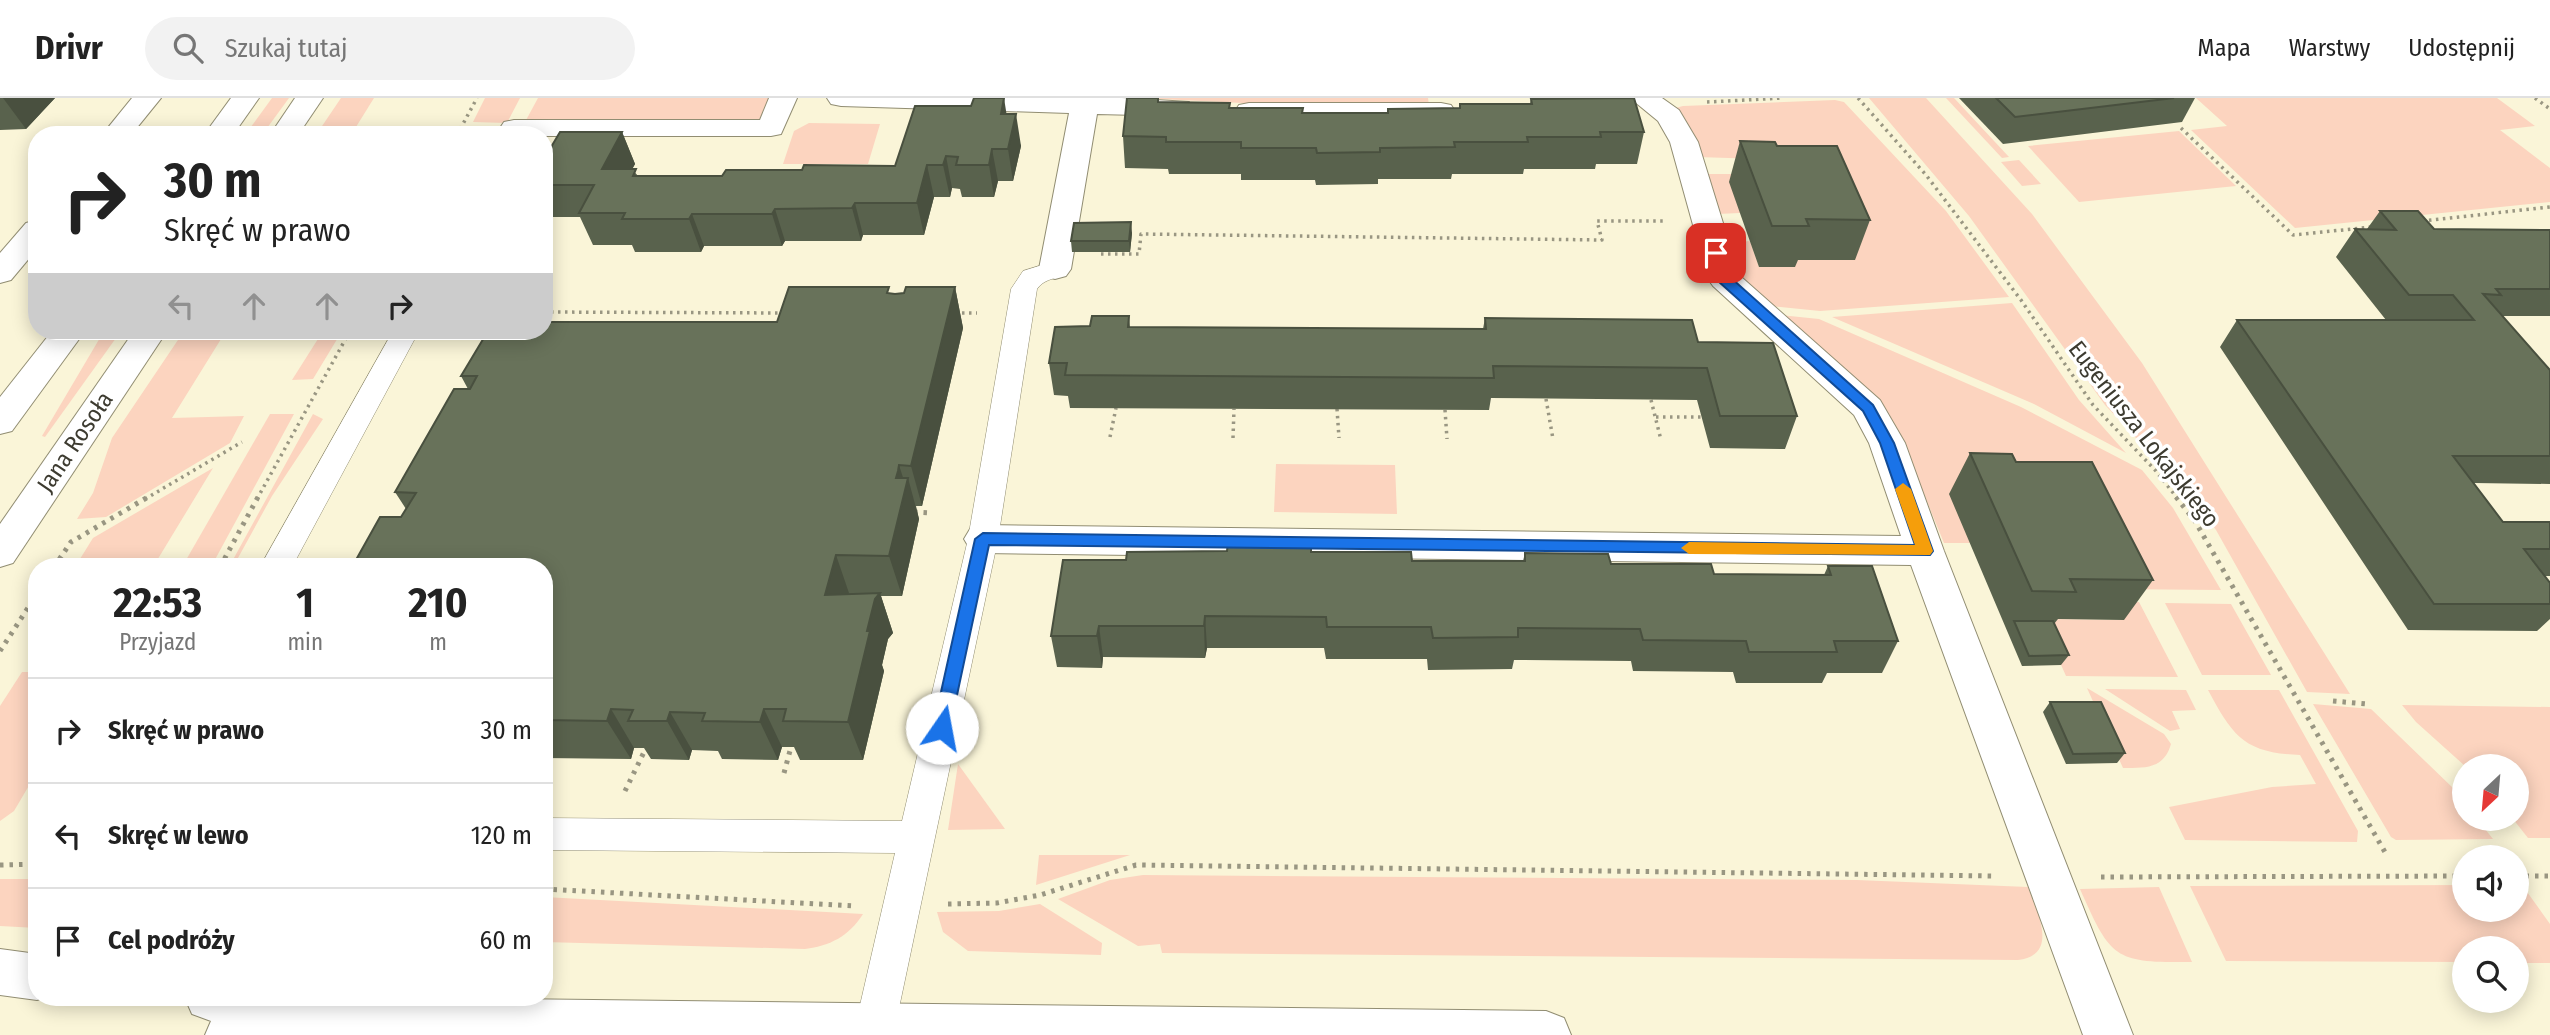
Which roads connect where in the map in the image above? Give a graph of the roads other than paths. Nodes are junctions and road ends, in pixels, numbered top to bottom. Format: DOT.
graph roads {
  1 [pos="147,98"];
  2 [pos="245,98"];
  3 [pos="309,98"];
  4 [pos="783,98"];
  5 [pos="841,98"];
  6 [pos="1616,99"];
  7 [pos="1640,100"];
  8 [pos="1090,104"];
  9 [pos="1466,110"];
  10 [pos="516,124"];
  11 [pos="124,126"];
  12 [pos="225,126"];
  13 [pos="290,126"];
  14 [pos="28,240"];
  15 [pos="1056,261"];
  16 [pos="0,273"];
  17 [pos="62,340"];
  18 [pos="145,340"];
  19 [pos="401,340"];
  20 [pos="0,422"];
  21 [pos="983,539"];
  22 [pos="1925,551"];
  23 [pos="0,553"];
  24 [pos="281,558"];
  25 [pos="553,834"];
  26 [pos="918,837"];
  27 [pos="0,972"];
  28 [pos="28,976"];
  29 [pos="277,1006"];
  30 [pos="413,1022"];
  31 [pos="875,1027"];
  32 [pos="1235,1034"];
  33 [pos="230,1035"];
  34 [pos="1546,1035"];
  35 [pos="2108,1035"];
  1 -- 11 [label="street"];
  2 -- 12 [label="street"];
  3 -- 13 [label="street"];
  4 -- 10 [label="street"];
  5 -- 8 [label="street"];
  6 -- 7 [label="street"];
  7 -- 22 [label="street"];
  8 -- 9 [label="street"];
  8 -- 15 [label="street"];
  14 -- 16 [label="street"];
  15 -- 21 [label="lane"];
  17 -- 20 [label="street"];
  18 -- 23 [label="street, Jana Rosoła"];
  19 -- 24 [label="lane"];
  21 -- 22 [label="street"];
  21 -- 26 [label="lane"];
  22 -- 35 [label="street"];
  25 -- 26 [label="lane"];
  26 -- 31 [label="lane"];
  27 -- 28 [label="street"];
  29 -- 30 [label="street"];
  30 -- 31 [label="street"];
  30 -- 33 [label="street"];
  31 -- 32 [label="street"];
  32 -- 34 [label="street"];
}
